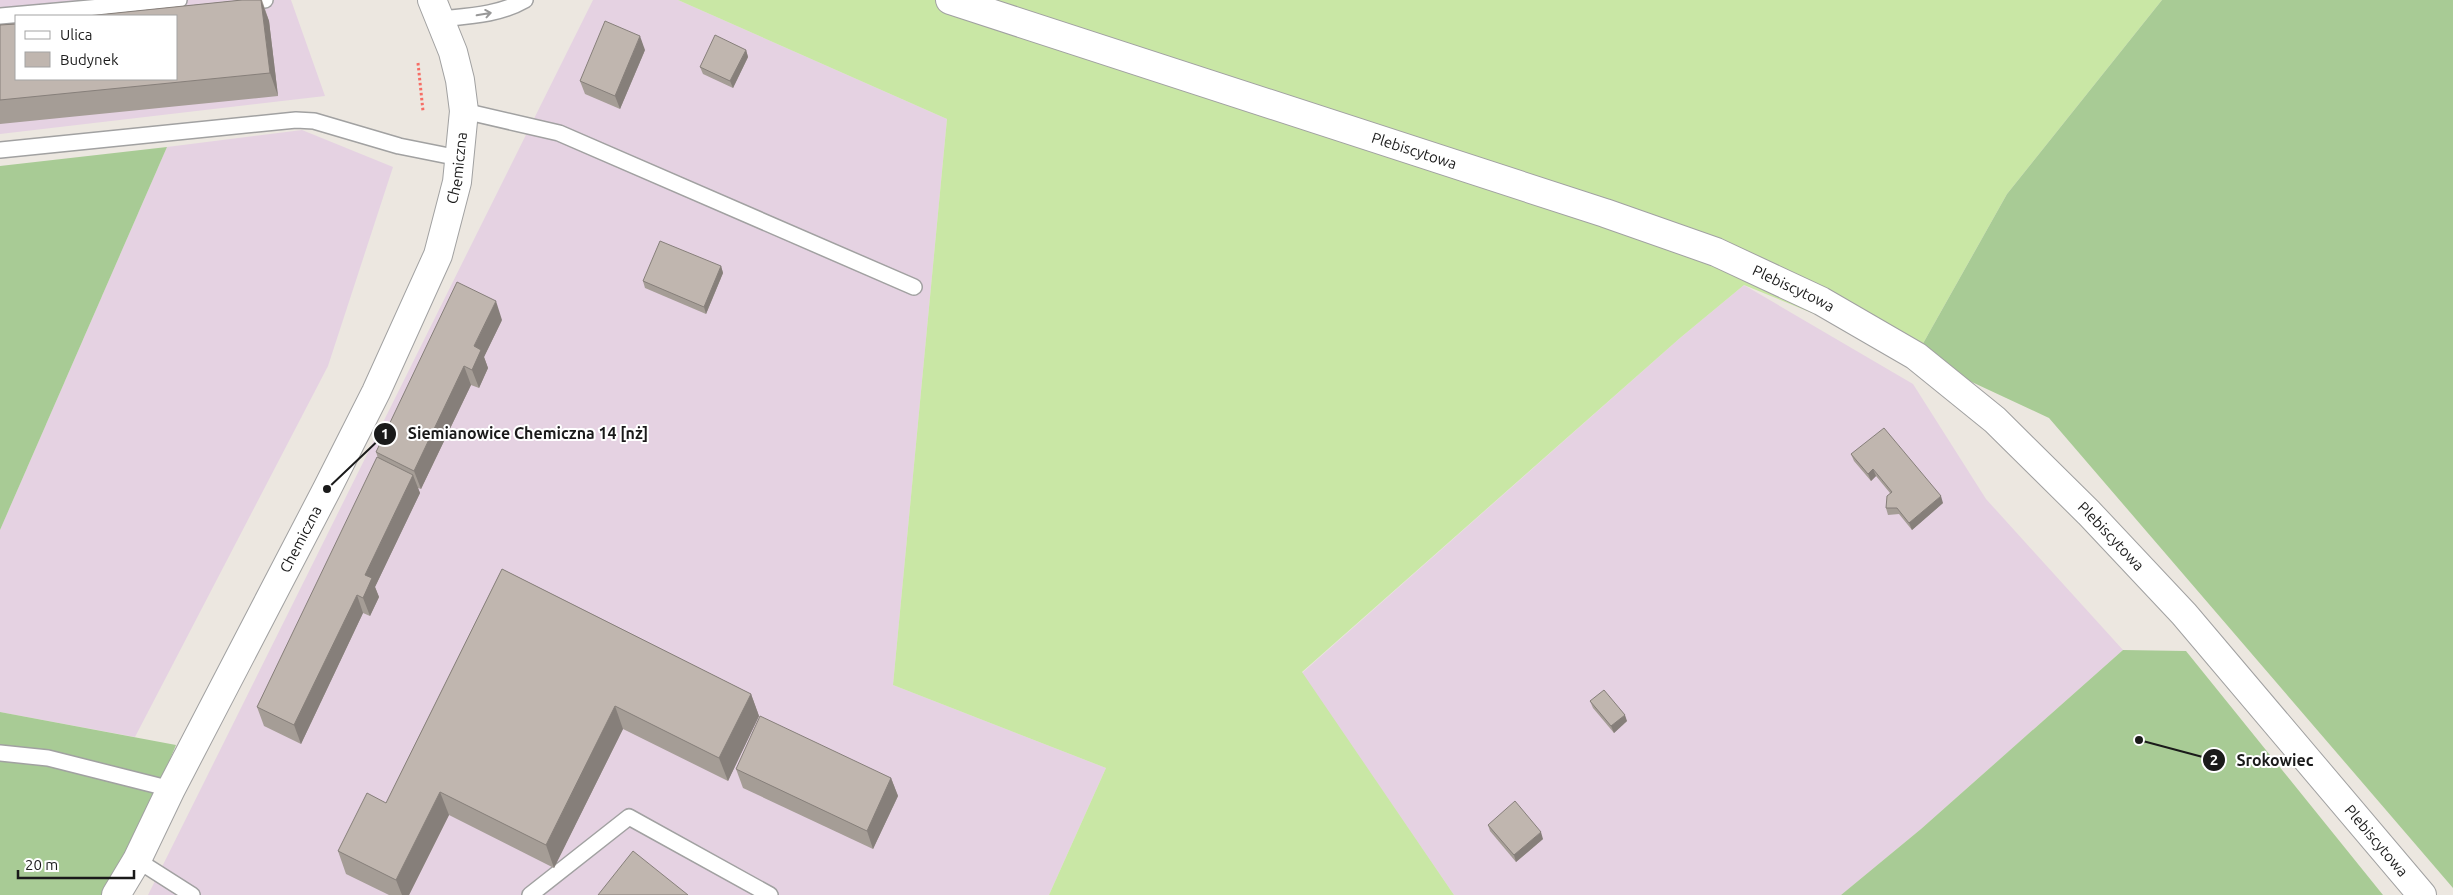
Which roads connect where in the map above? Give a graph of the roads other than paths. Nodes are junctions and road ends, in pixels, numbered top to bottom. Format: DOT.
graph roads {
  1 [pos="179,0"];
  2 [pos="260,0"];
  3 [pos="265,0"];
  4 [pos="525,0"];
  5 [pos="955,2"];
  6 [pos="107,3"];
  7 [pos="436,10"];
  8 [pos="0,16"];
  9 [pos="464,111"];
  10 [pos="0,150"];
  11 [pos="459,158"];
  12 [pos="914,287"];
  13 [pos="0,753"];
  14 [pos="170,789"];
  15 [pos="137,860"];
  16 [pos="116,895"];
  17 [pos="192,895"];
  18 [pos="530,895"];
  19 [pos="770,895"];
  20 [pos="2422,895"];
  1 -- 6 [label="lane"];
  2 -- 3 [label="lane"];
  7 -- 4 [label="lane, one-way"];
  5 -- 20 [label="street, Plebiscytowa"];
  6 -- 8 [label="lane"];
  7 -- 9 [label="street, Chemiczna"];
  9 -- 11 [label="street, Chemiczna"];
  9 -- 12 [label="lane"];
  10 -- 11 [label="lane"];
  11 -- 14 [label="street, Chemiczna"];
  13 -- 14 [label="lane"];
  14 -- 15 [label="street, Chemiczna"];
  15 -- 16 [label="street, Chemiczna"];
  15 -- 17 [label="lane"];
  18 -- 19 [label="lane"];
}
